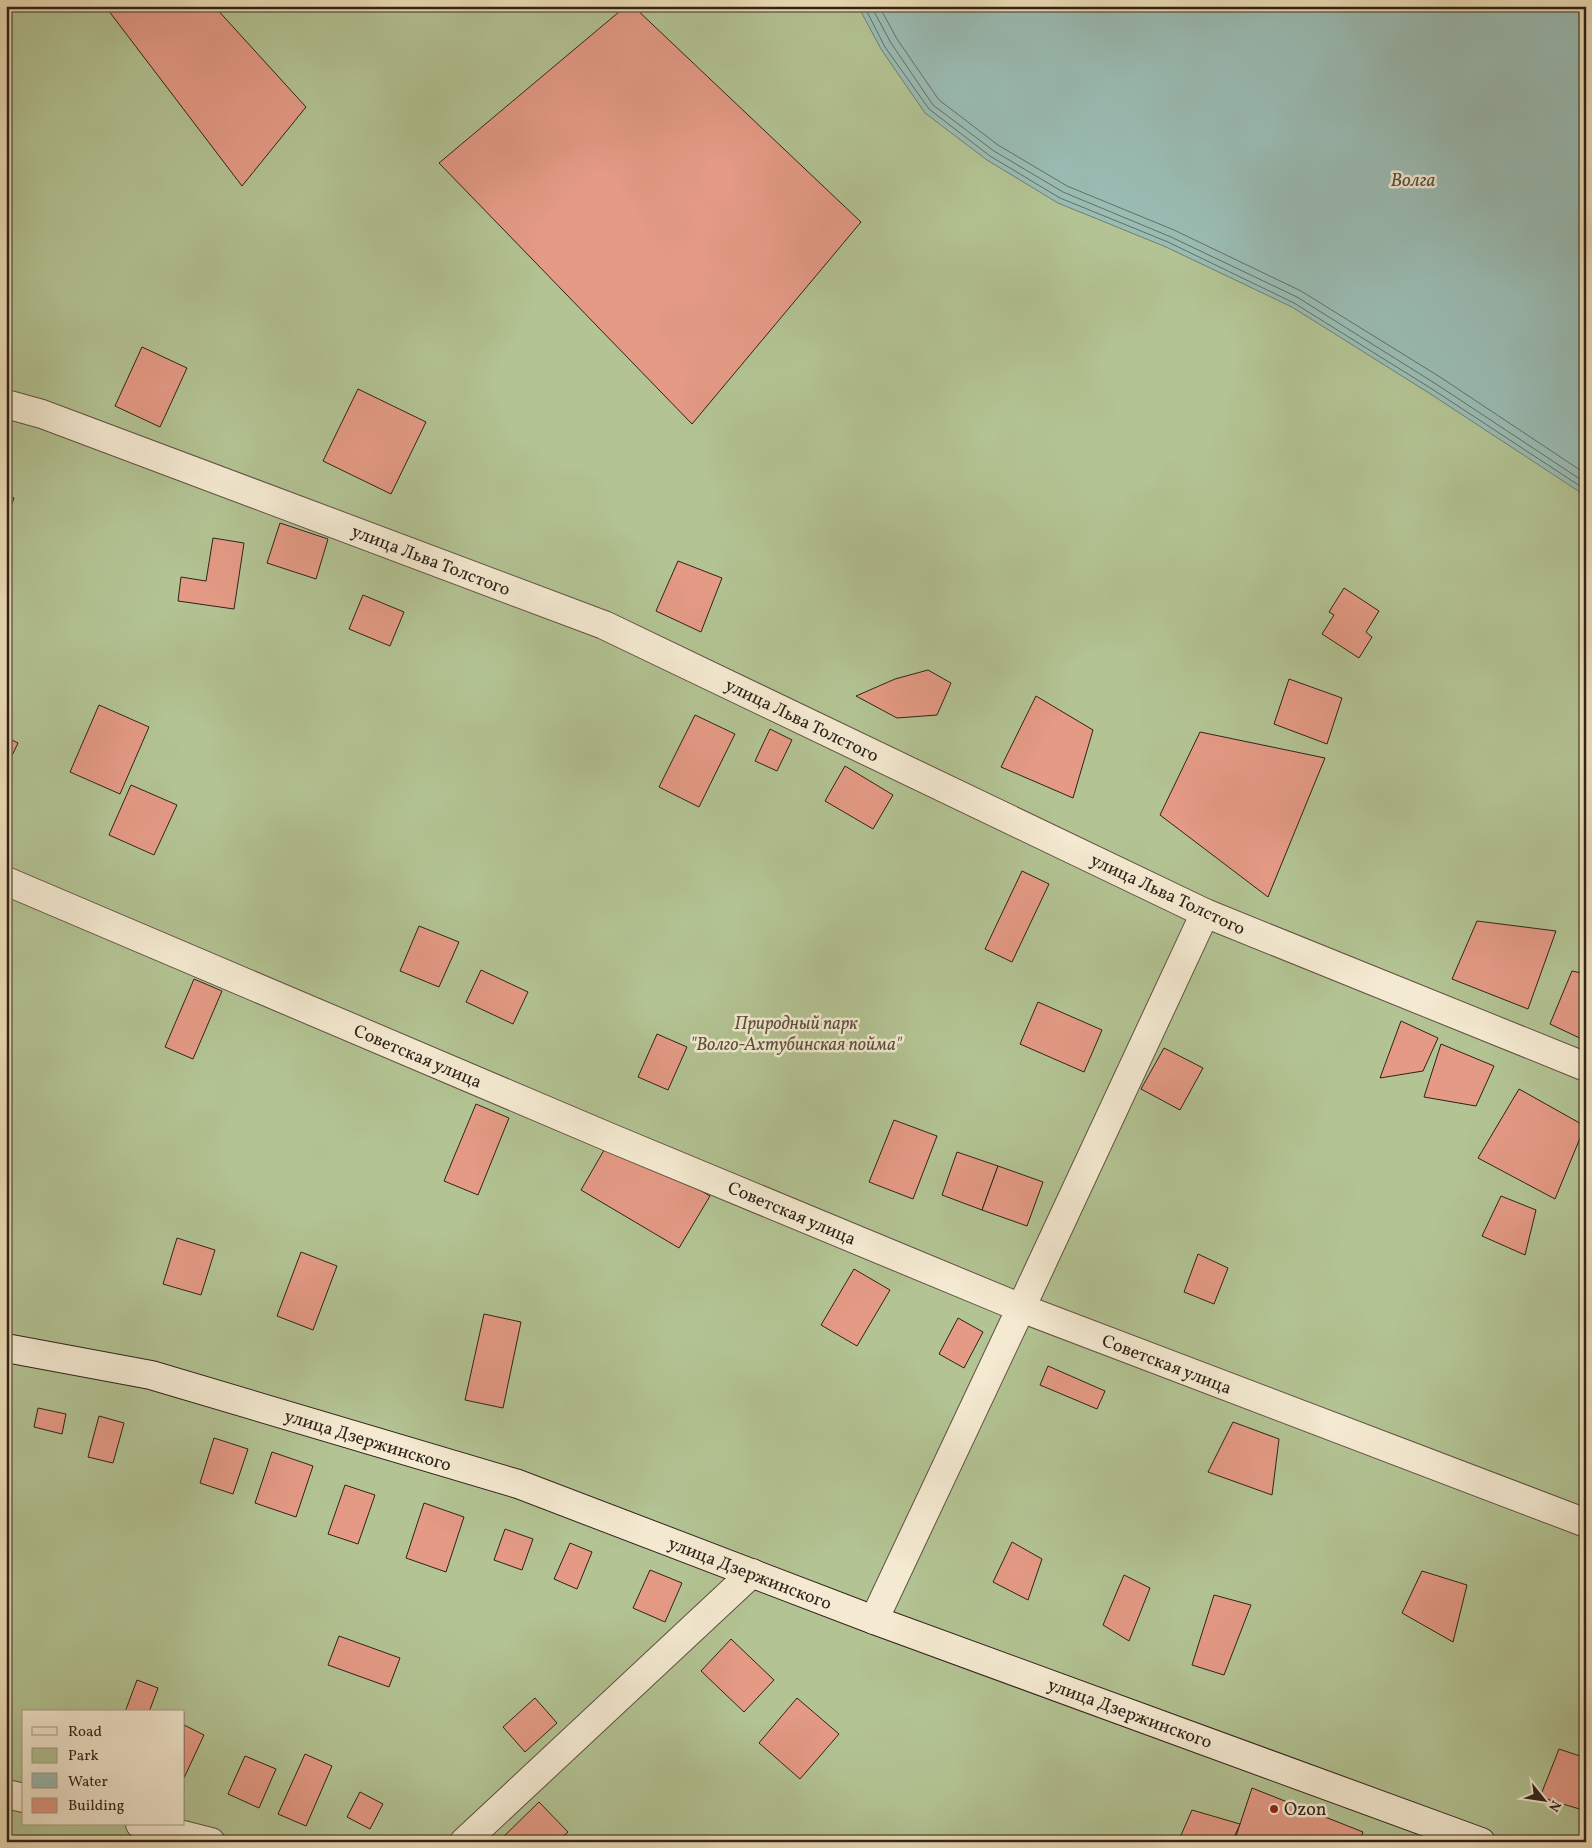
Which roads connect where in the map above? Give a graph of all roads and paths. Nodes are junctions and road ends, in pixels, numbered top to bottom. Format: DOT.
graph roads {
  1 [pos="6,404"];
  2 [pos="6,881"];
  3 [pos="1205,913"];
  4 [pos="1586,1067"];
  5 [pos="1022,1308"];
  6 [pos="6,1348"];
  7 [pos="1586,1523"];
  8 [pos="752,1573"];
  9 [pos="874,1620"];
  10 [pos="6,1794"];
  11 [pos="22,1798"];
  12 [pos="148,1826"];
  13 [pos="211,1842"];
  14 [pos="464,1842"];
  15 [pos="1481,1842"];
  1 -- 3 [label="street, улица Льва Толстого"];
  2 -- 5 [label="street, Советская улица"];
  3 -- 4 [label="street, улица Льва Толстого"];
  3 -- 5 [label="street"];
  5 -- 7 [label="street, Советская улица"];
  5 -- 9 [label="street"];
  6 -- 8 [label="street, улица Дзержинского"];
  8 -- 9 [label="street, улица Дзержинского"];
  8 -- 14 [label="street"];
  9 -- 15 [label="street, улица Дзержинского"];
  10 -- 11 [label="street"];
  12 -- 13 [label="street"];
}
